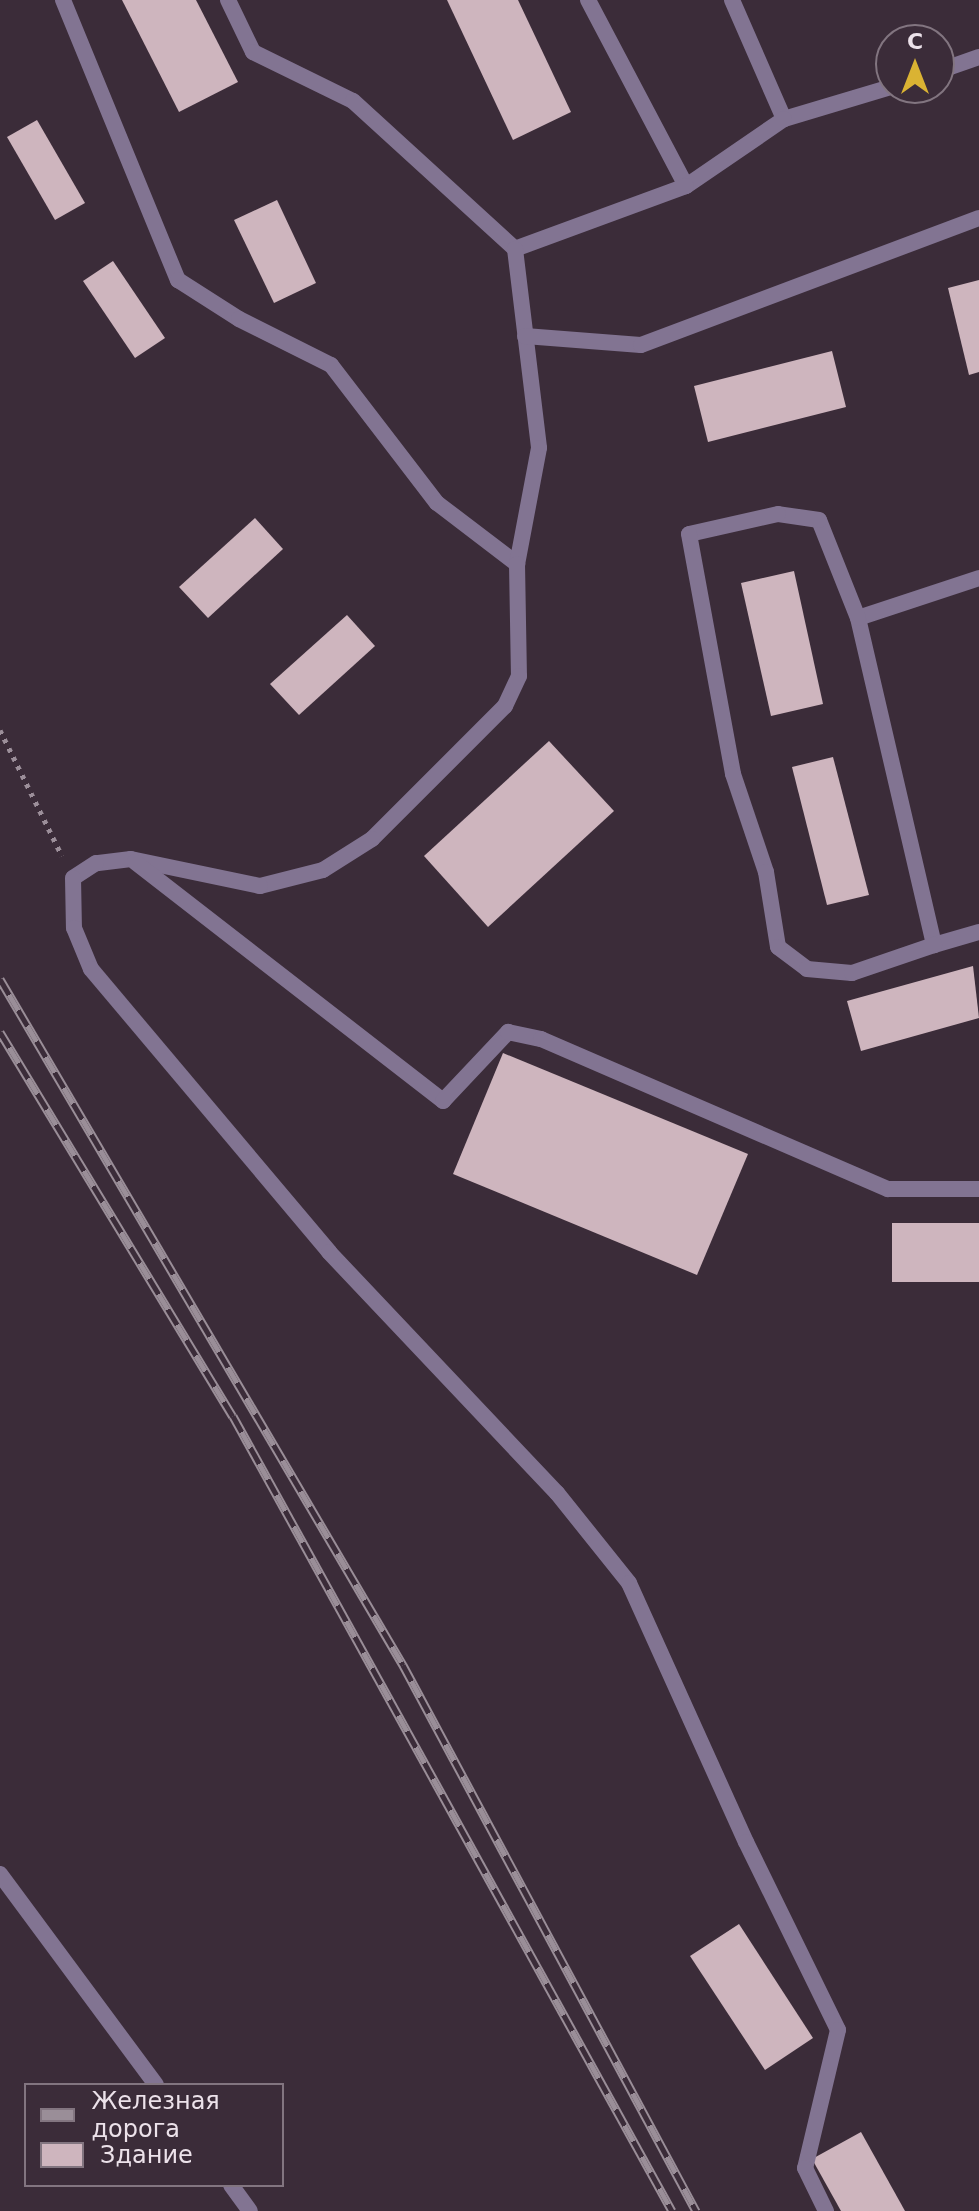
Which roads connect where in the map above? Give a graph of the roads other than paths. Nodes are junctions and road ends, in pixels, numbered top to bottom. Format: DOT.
graph roads {
  1 [pos="63,0"];
  2 [pos="228,0"];
  3 [pos="588,0"];
  4 [pos="732,0"];
  5 [pos="979,57"];
  6 [pos="955,65"];
  7 [pos="875,92"];
  8 [pos="784,119"];
  9 [pos="686,186"];
  10 [pos="979,218"];
  11 [pos="515,249"];
  12 [pos="525,336"];
  13 [pos="517,564"];
  14 [pos="979,578"];
  15 [pos="858,618"];
  16 [pos="131,859"];
  17 [pos="979,932"];
  18 [pos="934,945"];
  19 [pos="979,1189"];
  20 [pos="0,1874"];
  21 [pos="155,2083"];
  22 [pos="232,2187"];
  23 [pos="250,2211"];
  24 [pos="826,2211"];
  1 -- 13 [label="lane"];
  2 -- 11 [label="lane"];
  3 -- 9 [label="lane"];
  4 -- 8 [label="lane"];
  5 -- 6 [label="lane"];
  7 -- 8 [label="lane"];
  8 -- 9 [label="lane"];
  9 -- 11 [label="lane"];
  10 -- 12 [label="lane"];
  11 -- 12 [label="lane"];
  12 -- 13 [label="lane"];
  13 -- 16 [label="lane"];
  14 -- 15 [label="lane"];
  15 -- 18 [label="lane"];
  15 -- 18 [label="lane"];
  16 -- 19 [label="lane"];
  16 -- 24 [label="lane"];
  17 -- 18 [label="lane"];
  20 -- 21 [label="lane"];
  22 -- 23 [label="lane"];
}
